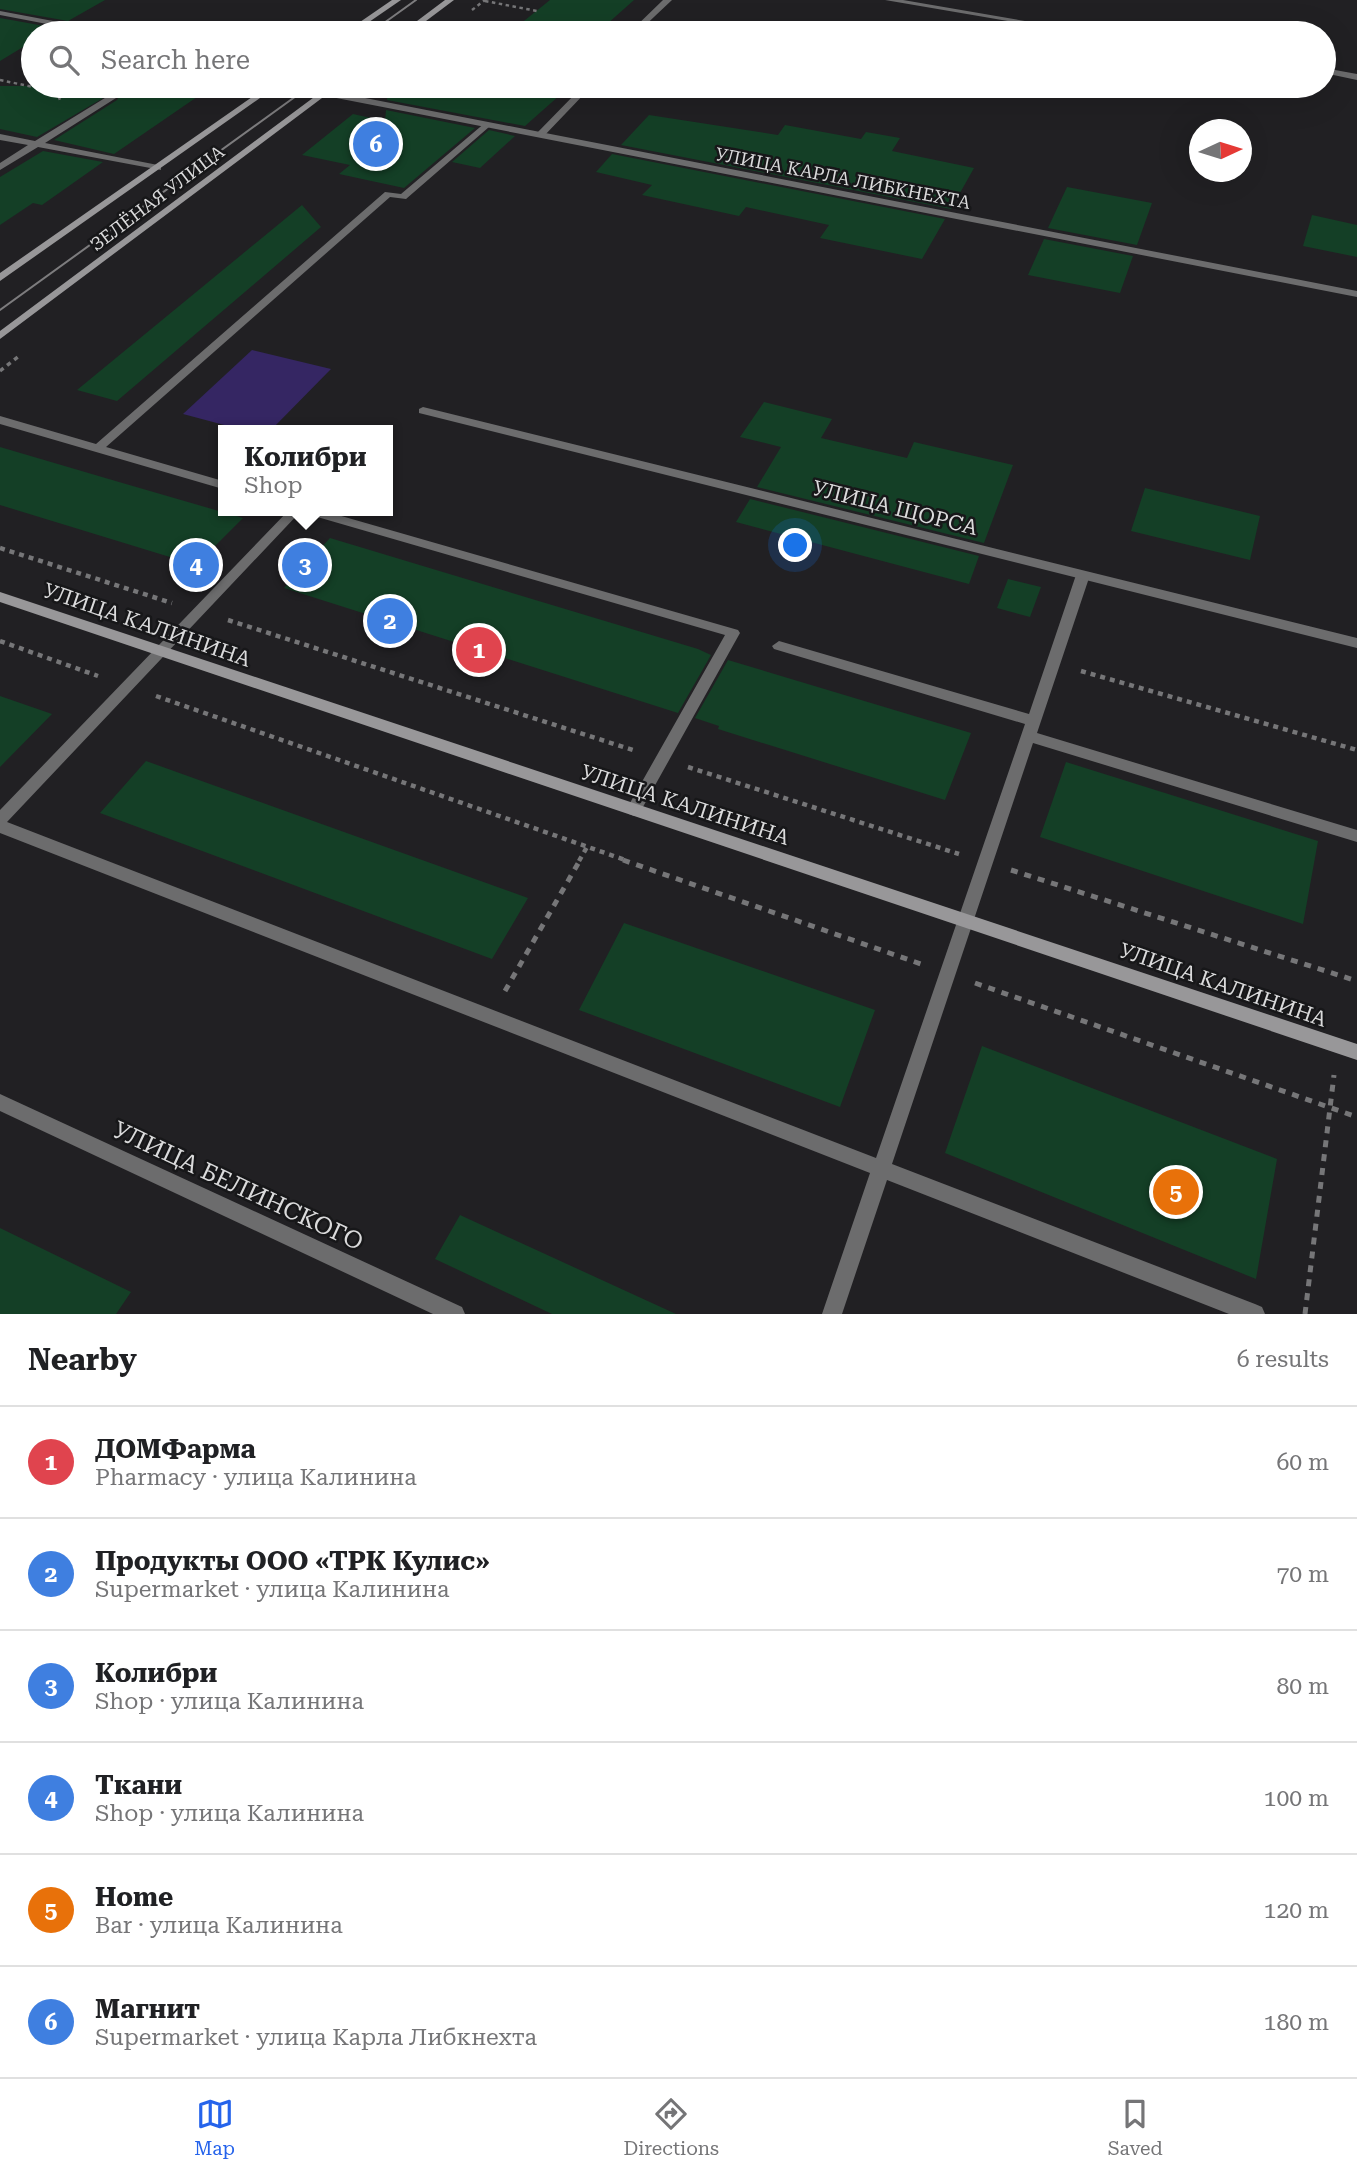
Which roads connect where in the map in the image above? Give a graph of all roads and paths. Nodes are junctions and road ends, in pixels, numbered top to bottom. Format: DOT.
graph roads {
  1 [pos="397,0"];
  2 [pos="450,0"];
  3 [pos="668,0"];
  4 [pos="889,0"];
  5 [pos="484,1"];
  6 [pos="537,11"];
  7 [pos="0,13"];
  8 [pos="42,21"];
  9 [pos="366,21"];
  10 [pos="421,21"];
  11 [pos="646,21"];
  12 [pos="1018,21"];
  13 [pos="1336,73"];
  14 [pos="1357,77"];
  15 [pos="0,80"];
  16 [pos="21,84"];
  17 [pos="59,98"];
  18 [pos="110,98"];
  19 [pos="256,98"];
  20 [pos="317,98"];
  21 [pos="349,98"];
  22 [pos="576,98"];
  23 [pos="67,124"];
  24 [pos="486,125"];
  25 [pos="540,135"];
  26 [pos="0,137"];
  27 [pos="37,144"];
  28 [pos="0,167"];
  29 [pos="158,167"];
  30 [pos="0,278"];
  31 [pos="1357,294"];
  32 [pos="0,336"];
  33 [pos="423,411"];
  34 [pos="0,420"];
  35 [pos="97,449"];
  36 [pos="218,484"];
  37 [pos="290,516"];
  38 [pos="328,516"];
  39 [pos="1083,575"];
  40 [pos="0,597"];
  41 [pos="0,641"];
  42 [pos="1357,643"];
  43 [pos="779,646"];
  44 [pos="159,652"];
  45 [pos="1053,663"];
  46 [pos="128,686"];
  47 [pos="1031,728"];
  48 [pos="1357,750"];
  49 [pos="634,810"];
  50 [pos="0,823"];
  51 [pos="1357,836"];
  52 [pos="587,847"];
  53 [pos="966,920"];
  54 [pos="948,973"];
  55 [pos="490,1016"];
  56 [pos="1338,1046"];
  57 [pos="1357,1052"];
  58 [pos="0,1101"];
  59 [pos="1330,1107"];
  60 [pos="1357,1117"];
  61 [pos="882,1169"];
  62 [pos="455,1314"];
  63 [pos="832,1314"];
  64 [pos="1255,1314"];
  65 [pos="1306,1314"];
  1 -- 9 [label="street"];
  2 -- 10 [label="street"];
  3 -- 11 [label="street"];
  4 -- 12 [label="street"];
  5 -- 6 [label="path"];
  7 -- 8 [label="street"];
  13 -- 14 [label="street"];
  15 -- 16 [label="path"];
  17 -- 23 [label="path"];
  18 -- 23 [label="street"];
  19 -- 29 [label="street, ЗЕЛЁНАЯ УЛИЦА"];
  20 -- 32 [label="street, ЗЕЛЁНАЯ УЛИЦА"];
  21 -- 24 [label="street, УЛИЦА КАРЛА ЛИБКНЕХТА"];
  22 -- 25 [label="street"];
  23 -- 27 [label="street"];
  24 -- 25 [label="street, УЛИЦА КАРЛА ЛИБКНЕХТА"];
  24 -- 35 [label="street"];
  25 -- 31 [label="street, УЛИЦА КАРЛА ЛИБКНЕХТА"];
  26 -- 27 [label="street"];
  27 -- 28 [label="street"];
  27 -- 29 [label="street"];
  29 -- 30 [label="street, ЗЕЛЁНАЯ УЛИЦА"];
  33 -- 39 [label="street, УЛИЦА ЩОРСА"];
  34 -- 35 [label="street"];
  35 -- 36 [label="street"];
  37 -- 44 [label="street"];
  38 -- 49 [label="street"];
  39 -- 42 [label="street, УЛИЦА ЩОРСА"];
  39 -- 45 [label="street"];
  40 -- 44 [label="street, УЛИЦА КАЛИНИНА"];
  41 -- 46 [label="path"];
  43 -- 47 [label="street"];
  44 -- 46 [label="street"];
  44 -- 49 [label="street, УЛИЦА КАЛИНИНА"];
  45 -- 47 [label="street"];
  45 -- 48 [label="path"];
  46 -- 50 [label="street"];
  46 -- 52 [label="path"];
  47 -- 51 [label="street"];
  47 -- 53 [label="street"];
  49 -- 53 [label="street, УЛИЦА КАЛИНИНА"];
  50 -- 55 [label="street"];
  52 -- 54 [label="path"];
  52 -- 55 [label="path"];
  53 -- 54 [label="street"];
  53 -- 56 [label="street, УЛИЦА КАЛИНИНА"];
  54 -- 59 [label="path"];
  54 -- 61 [label="street"];
  55 -- 61 [label="street"];
  56 -- 57 [label="street, УЛИЦА КАЛИНИНА"];
  56 -- 59 [label="path"];
  58 -- 62 [label="street, УЛИЦА БЕЛИНСКОГО"];
  59 -- 60 [label="path"];
  59 -- 65 [label="path"];
  61 -- 63 [label="street"];
  61 -- 64 [label="street"];
}
